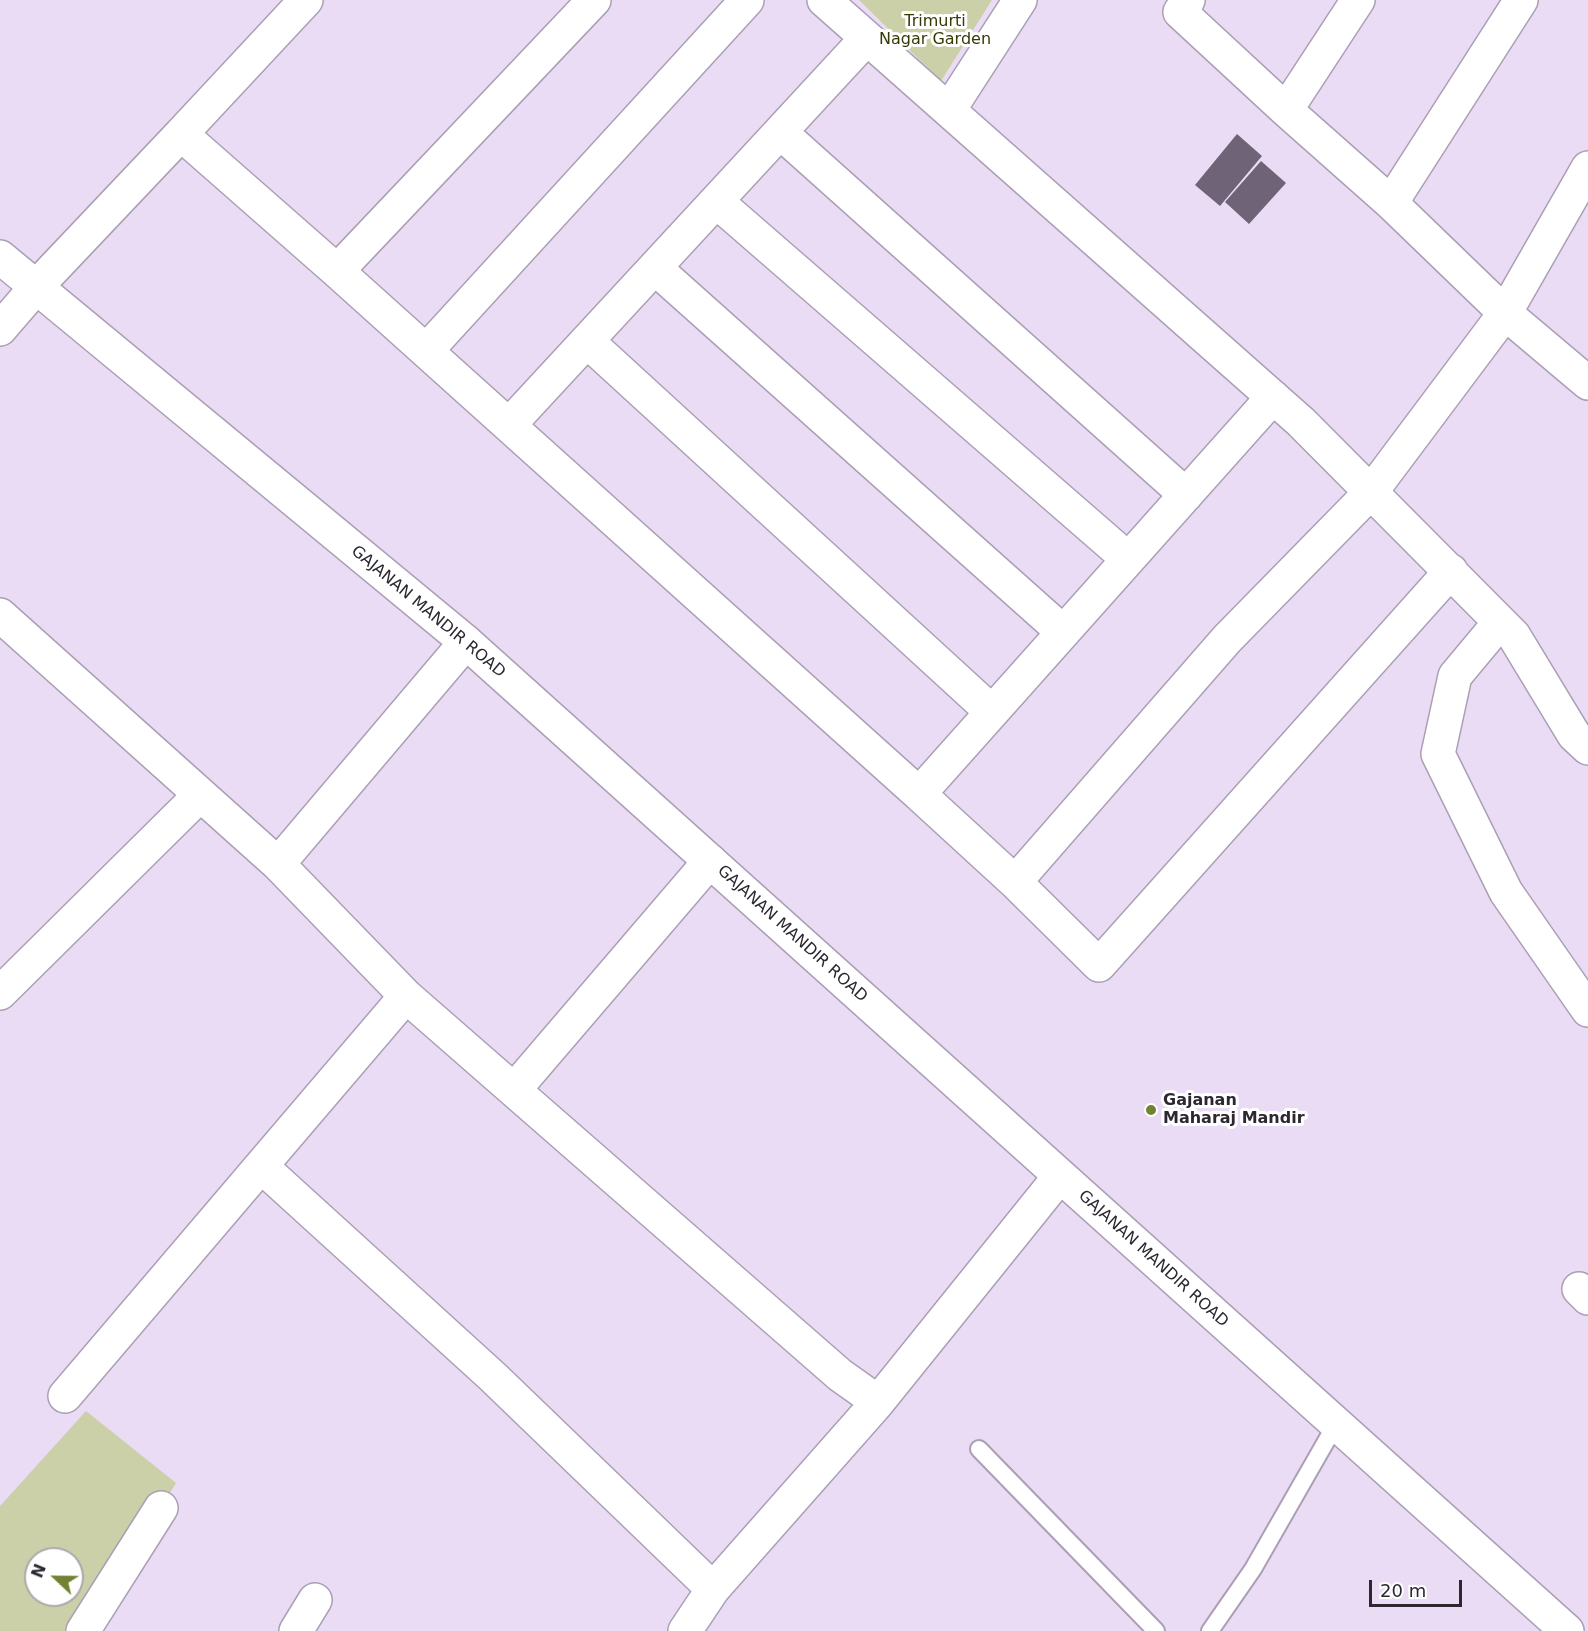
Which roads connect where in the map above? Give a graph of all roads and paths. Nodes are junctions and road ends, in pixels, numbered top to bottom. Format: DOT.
graph roads {
  1 [pos="306,0"];
  2 [pos="594,0"];
  3 [pos="747,0"];
  4 [pos="824,0"];
  5 [pos="1020,0"];
  6 [pos="1358,0"];
  7 [pos="1521,0"];
  8 [pos="1178,4"];
  9 [pos="867,38"];
  10 [pos="949,110"];
  11 [pos="1286,110"];
  12 [pos="780,132"];
  13 [pos="181,135"];
  14 [pos="1588,168"];
  15 [pos="716,201"];
  16 [pos="1391,203"];
  17 [pos="0,257"];
  18 [pos="655,268"];
  19 [pos="337,271"];
  20 [pos="37,286"];
  21 [pos="1505,313"];
  22 [pos="0,329"];
  23 [pos="587,341"];
  24 [pos="426,351"];
  25 [pos="1588,383"];
  26 [pos="1273,397"];
  27 [pos="509,425"];
  28 [pos="1371,492"];
  29 [pos="1186,495"];
  30 [pos="1128,559"];
  31 [pos="1450,572"];
  32 [pos="0,615"];
  33 [pos="1500,622"];
  34 [pos="1063,632"];
  35 [pos="466,642"];
  36 [pos="992,711"];
  37 [pos="1588,748"];
  38 [pos="919,794"];
  39 [pos="200,795"];
  40 [pos="710,861"];
  41 [pos="278,864"];
  42 [pos="1015,882"];
  43 [pos="0,993"];
  44 [pos="406,996"];
  45 [pos="1588,1010"];
  46 [pos="514,1090"];
  47 [pos="261,1166"];
  48 [pos="1060,1176"];
  49 [pos="65,1396"];
  50 [pos="878,1402"];
  51 [pos="1336,1424"];
  52 [pos="980,1449"];
  53 [pos="161,1508"];
  54 [pos="713,1589"];
  55 [pos="315,1600"];
  56 [pos="83,1631"];
  57 [pos="296,1631"];
  58 [pos="685,1631"];
  59 [pos="1156,1631"];
  60 [pos="1210,1631"];
  61 [pos="1567,1631"];
  1 -- 13 [label="street"];
  2 -- 19 [label="street"];
  3 -- 24 [label="street"];
  4 -- 9 [label="street"];
  5 -- 10 [label="street"];
  6 -- 11 [label="street"];
  7 -- 16 [label="street"];
  8 -- 11 [label="street"];
  9 -- 10 [label="street"];
  9 -- 12 [label="street"];
  10 -- 26 [label="street"];
  11 -- 16 [label="street"];
  12 -- 15 [label="street"];
  12 -- 29 [label="street"];
  13 -- 19 [label="street"];
  13 -- 20 [label="street"];
  14 -- 21 [label="street"];
  15 -- 18 [label="street"];
  15 -- 30 [label="street"];
  16 -- 21 [label="street"];
  17 -- 20 [label="street, GAJANAN MANDIR ROAD"];
  18 -- 23 [label="street"];
  18 -- 34 [label="street"];
  19 -- 24 [label="street"];
  20 -- 22 [label="street"];
  20 -- 35 [label="street, GAJANAN MANDIR ROAD"];
  21 -- 25 [label="street"];
  21 -- 28 [label="street"];
  23 -- 27 [label="street"];
  23 -- 36 [label="street"];
  24 -- 27 [label="street"];
  26 -- 28 [label="street"];
  26 -- 29 [label="street"];
  27 -- 38 [label="street"];
  28 -- 31 [label="street"];
  28 -- 42 [label="street"];
  29 -- 30 [label="street"];
  30 -- 34 [label="street"];
  31 -- 33 [label="street"];
  31 -- 42 [label="street"];
  32 -- 39 [label="street"];
  33 -- 37 [label="street"];
  33 -- 45 [label="street"];
  34 -- 36 [label="street"];
  35 -- 40 [label="street, GAJANAN MANDIR ROAD"];
  35 -- 41 [label="street"];
  36 -- 38 [label="street"];
  38 -- 42 [label="street"];
  39 -- 41 [label="street"];
  39 -- 43 [label="street"];
  40 -- 46 [label="street"];
  40 -- 48 [label="street, GAJANAN MANDIR ROAD"];
  41 -- 44 [label="street"];
  44 -- 46 [label="street"];
  44 -- 47 [label="street"];
  46 -- 50 [label="street"];
  47 -- 49 [label="street"];
  47 -- 54 [label="street"];
  48 -- 50 [label="street"];
  48 -- 51 [label="street, GAJANAN MANDIR ROAD"];
  50 -- 54 [label="street"];
  51 -- 60 [label="lane"];
  51 -- 61 [label="street, GAJANAN MANDIR ROAD"];
  52 -- 59 [label="lane"];
  53 -- 56 [label="street"];
  54 -- 58 [label="street"];
  55 -- 57 [label="street"];
}
